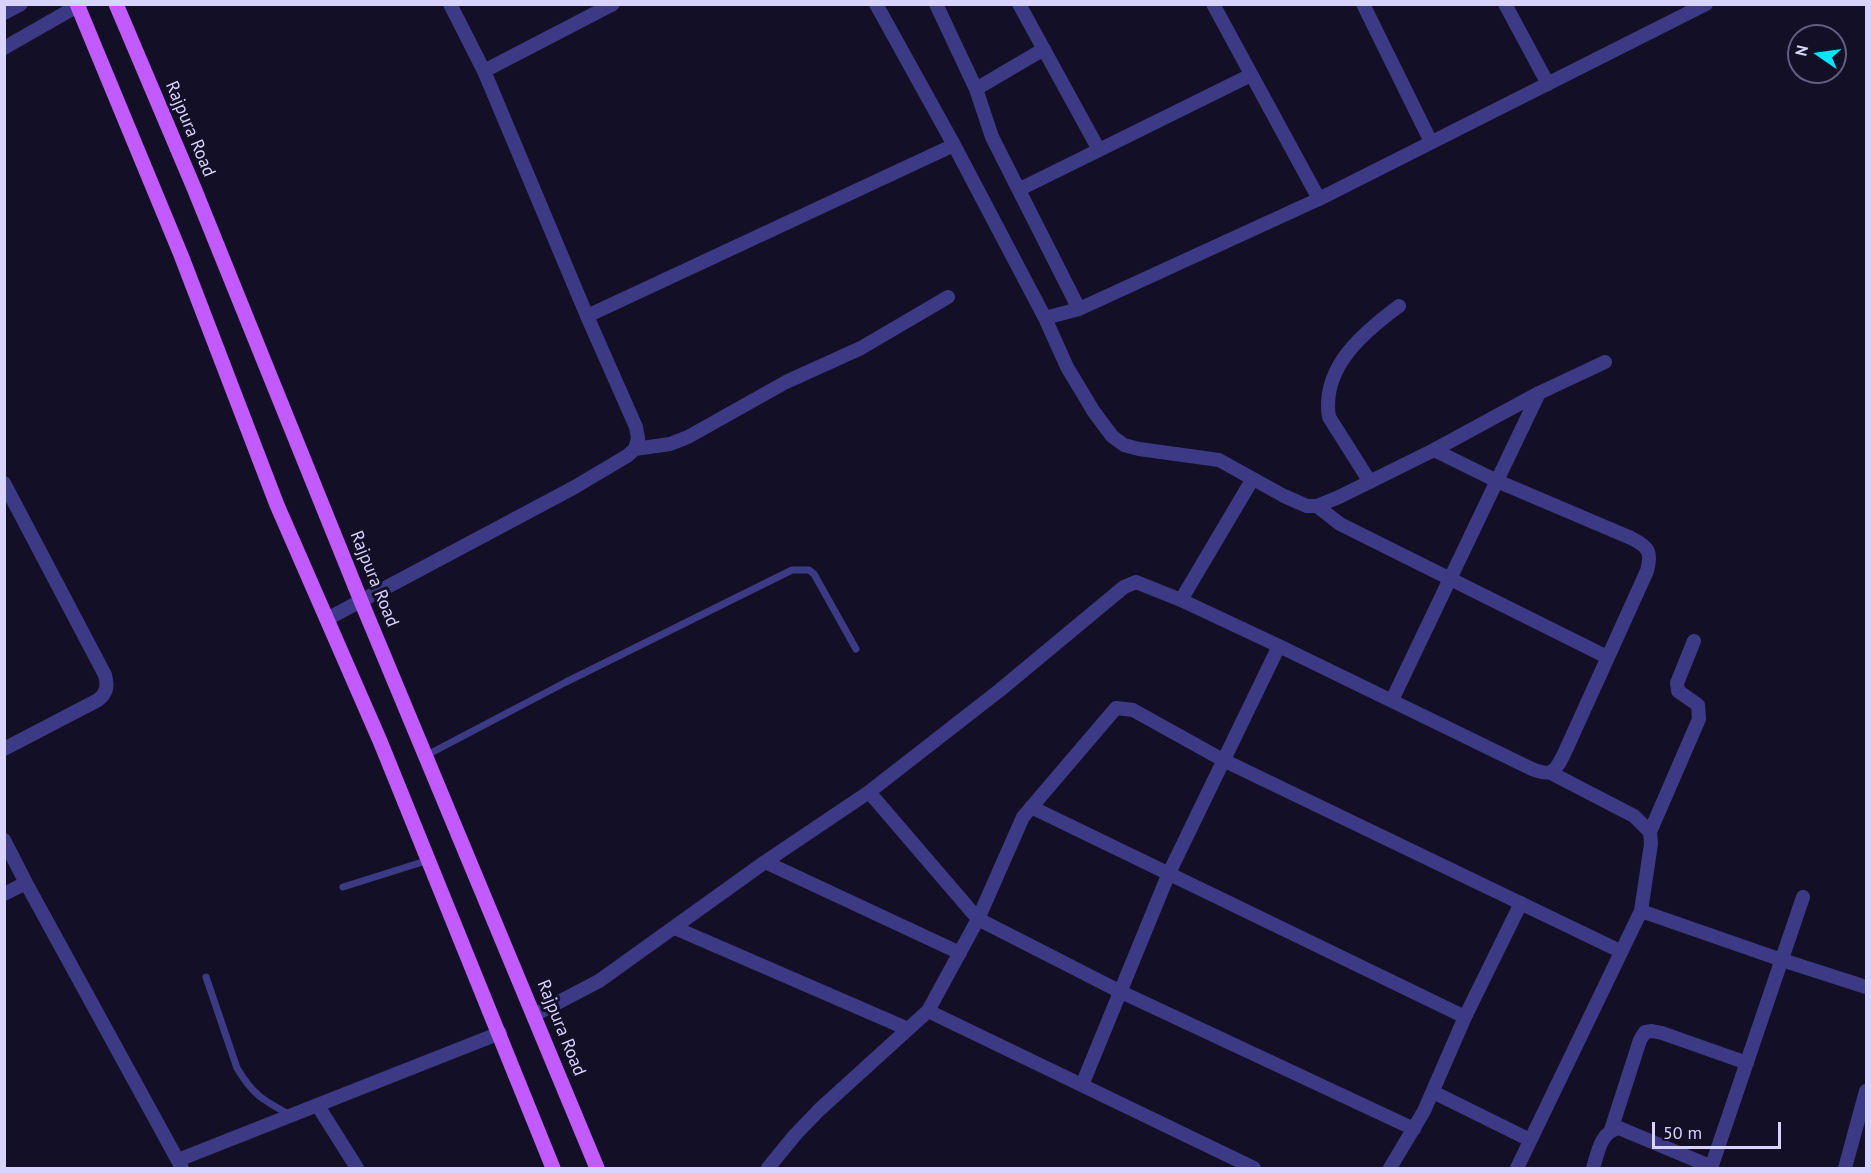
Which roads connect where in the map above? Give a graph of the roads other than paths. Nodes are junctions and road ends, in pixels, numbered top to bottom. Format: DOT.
graph roads {
  1 [pos="21,4"];
  2 [pos="116,4"];
  3 [pos="450,4"];
  4 [pos="613,4"];
  5 [pos="876,4"];
  6 [pos="936,4"];
  7 [pos="1019,4"];
  8 [pos="1213,4"];
  9 [pos="1364,4"];
  10 [pos="1505,4"];
  11 [pos="1706,4"];
  12 [pos="78,5"];
  13 [pos="4,13"];
  14 [pos="4,48"];
  15 [pos="1044,49"];
  16 [pos="484,72"];
  17 [pos="1251,75"];
  18 [pos="1548,84"];
  19 [pos="976,89"];
  20 [pos="1431,142"];
  21 [pos="954,145"];
  22 [pos="1099,150"];
  23 [pos="1020,189"];
  24 [pos="1319,199"];
  25 [pos="948,297"];
  26 [pos="1399,306"];
  27 [pos="1079,309"];
  28 [pos="587,316"];
  29 [pos="1045,318"];
  30 [pos="1605,362"];
  31 [pos="1539,393"];
  32 [pos="635,449"];
  33 [pos="1434,450"];
  34 [pos="1252,480"];
  35 [pos="1497,481"];
  36 [pos="1370,482"];
  37 [pos="4,483"];
  38 [pos="1317,506"];
  39 [pos="1449,580"];
  40 [pos="1180,600"];
  41 [pos="361,601"];
  42 [pos="327,619"];
  43 [pos="1694,640"];
  44 [pos="1280,646"];
  45 [pos="856,649"];
  46 [pos="1607,657"];
  47 [pos="1392,700"];
  48 [pos="4,748"];
  49 [pos="427,755"];
  50 [pos="1223,760"];
  51 [pos="1551,773"];
  52 [pos="869,792"];
  53 [pos="1030,807"];
  54 [pos="1650,832"];
  55 [pos="4,840"];
  56 [pos="429,860"];
  57 [pos="765,862"];
  58 [pos="1169,873"];
  59 [pos="26,883"];
  60 [pos="343,887"];
  61 [pos="4,894"];
  62 [pos="1803,897"];
  63 [pos="1521,903"];
  64 [pos="1641,910"];
  65 [pos="978,919"];
  66 [pos="675,928"];
  67 [pos="1620,951"];
  68 [pos="960,953"];
  69 [pos="1782,960"];
  70 [pos="206,977"];
  71 [pos="1866,987"];
  72 [pos="1119,991"];
  73 [pos="928,1011"];
  74 [pos="534,1015"];
  75 [pos="1466,1017"];
  76 [pos="908,1029"];
  77 [pos="500,1033"];
  78 [pos="1747,1064"];
  79 [pos="1082,1085"];
  80 [pos="1866,1091"];
  81 [pos="1433,1092"];
  82 [pos="318,1106"];
  83 [pos="292,1116"];
  84 [pos="1414,1129"];
  85 [pos="1611,1130"];
  86 [pos="1530,1140"];
  87 [pos="1860,1141"];
  88 [pos="180,1165"];
  89 [pos="357,1168"];
  90 [pos="553,1168"];
  91 [pos="597,1168"];
  92 [pos="768,1168"];
  93 [pos="1254,1168"];
  94 [pos="1390,1168"];
  95 [pos="1517,1168"];
  96 [pos="1593,1168"];
  97 [pos="1712,1168"];
  98 [pos="1845,1168"];
  1 -- 13 [label="street"];
  2 -- 41 [label="main road, Rajpura Road"];
  3 -- 16 [label="street"];
  4 -- 16 [label="street"];
  5 -- 21 [label="street"];
  6 -- 19 [label="street"];
  7 -- 15 [label="street"];
  8 -- 17 [label="street"];
  9 -- 20 [label="street"];
  10 -- 18 [label="street"];
  11 -- 18 [label="street"];
  12 -- 14 [label="street"];
  12 -- 42 [label="main road"];
  15 -- 19 [label="street"];
  15 -- 22 [label="street"];
  16 -- 28 [label="street"];
  17 -- 22 [label="street"];
  17 -- 24 [label="street"];
  18 -- 20 [label="street"];
  19 -- 23 [label="street"];
  20 -- 24 [label="street"];
  21 -- 28 [label="street"];
  21 -- 29 [label="street"];
  22 -- 23 [label="street"];
  23 -- 27 [label="street"];
  24 -- 27 [label="street"];
  25 -- 32 [label="street"];
  26 -- 36 [label="street"];
  27 -- 29 [label="street"];
  28 -- 32 [label="street"];
  29 -- 34 [label="street"];
  30 -- 31 [label="street"];
  31 -- 33 [label="street"];
  31 -- 35 [label="street"];
  32 -- 41 [label="street"];
  33 -- 35 [label="street"];
  33 -- 36 [label="street"];
  34 -- 38 [label="street"];
  34 -- 40 [label="street"];
  35 -- 39 [label="street"];
  35 -- 46 [label="street"];
  36 -- 38 [label="street"];
  37 -- 48 [label="street"];
  38 -- 39 [label="street"];
  39 -- 46 [label="street"];
  39 -- 47 [label="street"];
  40 -- 44 [label="street"];
  40 -- 52 [label="street"];
  41 -- 42 [label="street"];
  41 -- 49 [label="main road, Rajpura Road"];
  42 -- 56 [label="main road"];
  43 -- 54 [label="street"];
  44 -- 47 [label="street"];
  44 -- 50 [label="street"];
  45 -- 49 [label="lane"];
  46 -- 51 [label="street"];
  47 -- 51 [label="street"];
  49 -- 74 [label="main road, Rajpura Road"];
  50 -- 53 [label="street"];
  50 -- 58 [label="street"];
  50 -- 63 [label="street"];
  51 -- 54 [label="street"];
  52 -- 57 [label="street"];
  52 -- 65 [label="street"];
  53 -- 58 [label="street"];
  53 -- 65 [label="street"];
  54 -- 64 [label="street"];
  55 -- 59 [label="street"];
  56 -- 60 [label="lane"];
  56 -- 77 [label="main road"];
  57 -- 66 [label="street"];
  57 -- 68 [label="street"];
  58 -- 72 [label="street"];
  58 -- 75 [label="street"];
  59 -- 61 [label="street"];
  59 -- 88 [label="street"];
  62 -- 69 [label="street"];
  63 -- 67 [label="street"];
  63 -- 75 [label="street"];
  64 -- 67 [label="street"];
  64 -- 69 [label="street"];
  65 -- 68 [label="street"];
  65 -- 72 [label="street"];
  66 -- 74 [label="street"];
  66 -- 76 [label="street"];
  67 -- 86 [label="street"];
  68 -- 73 [label="street"];
  69 -- 71 [label="street"];
  69 -- 78 [label="street"];
  70 -- 83 [label="lane"];
  72 -- 79 [label="street"];
  72 -- 84 [label="street"];
  73 -- 76 [label="street"];
  73 -- 79 [label="street"];
  74 -- 91 [label="main road, Rajpura Road"];
  75 -- 81 [label="street"];
  76 -- 92 [label="street"];
  77 -- 82 [label="street"];
  77 -- 90 [label="main road"];
  78 -- 85 [label="street"];
  78 -- 97 [label="street"];
  79 -- 93 [label="street"];
  80 -- 87 [label="street"];
  81 -- 84 [label="street"];
  81 -- 86 [label="street"];
  82 -- 83 [label="street"];
  82 -- 89 [label="street"];
  83 -- 88 [label="street"];
  84 -- 94 [label="street"];
  85 -- 96 [label="street"];
  85 -- 97 [label="street"];
  86 -- 95 [label="street"];
  87 -- 98 [label="street"];
}
